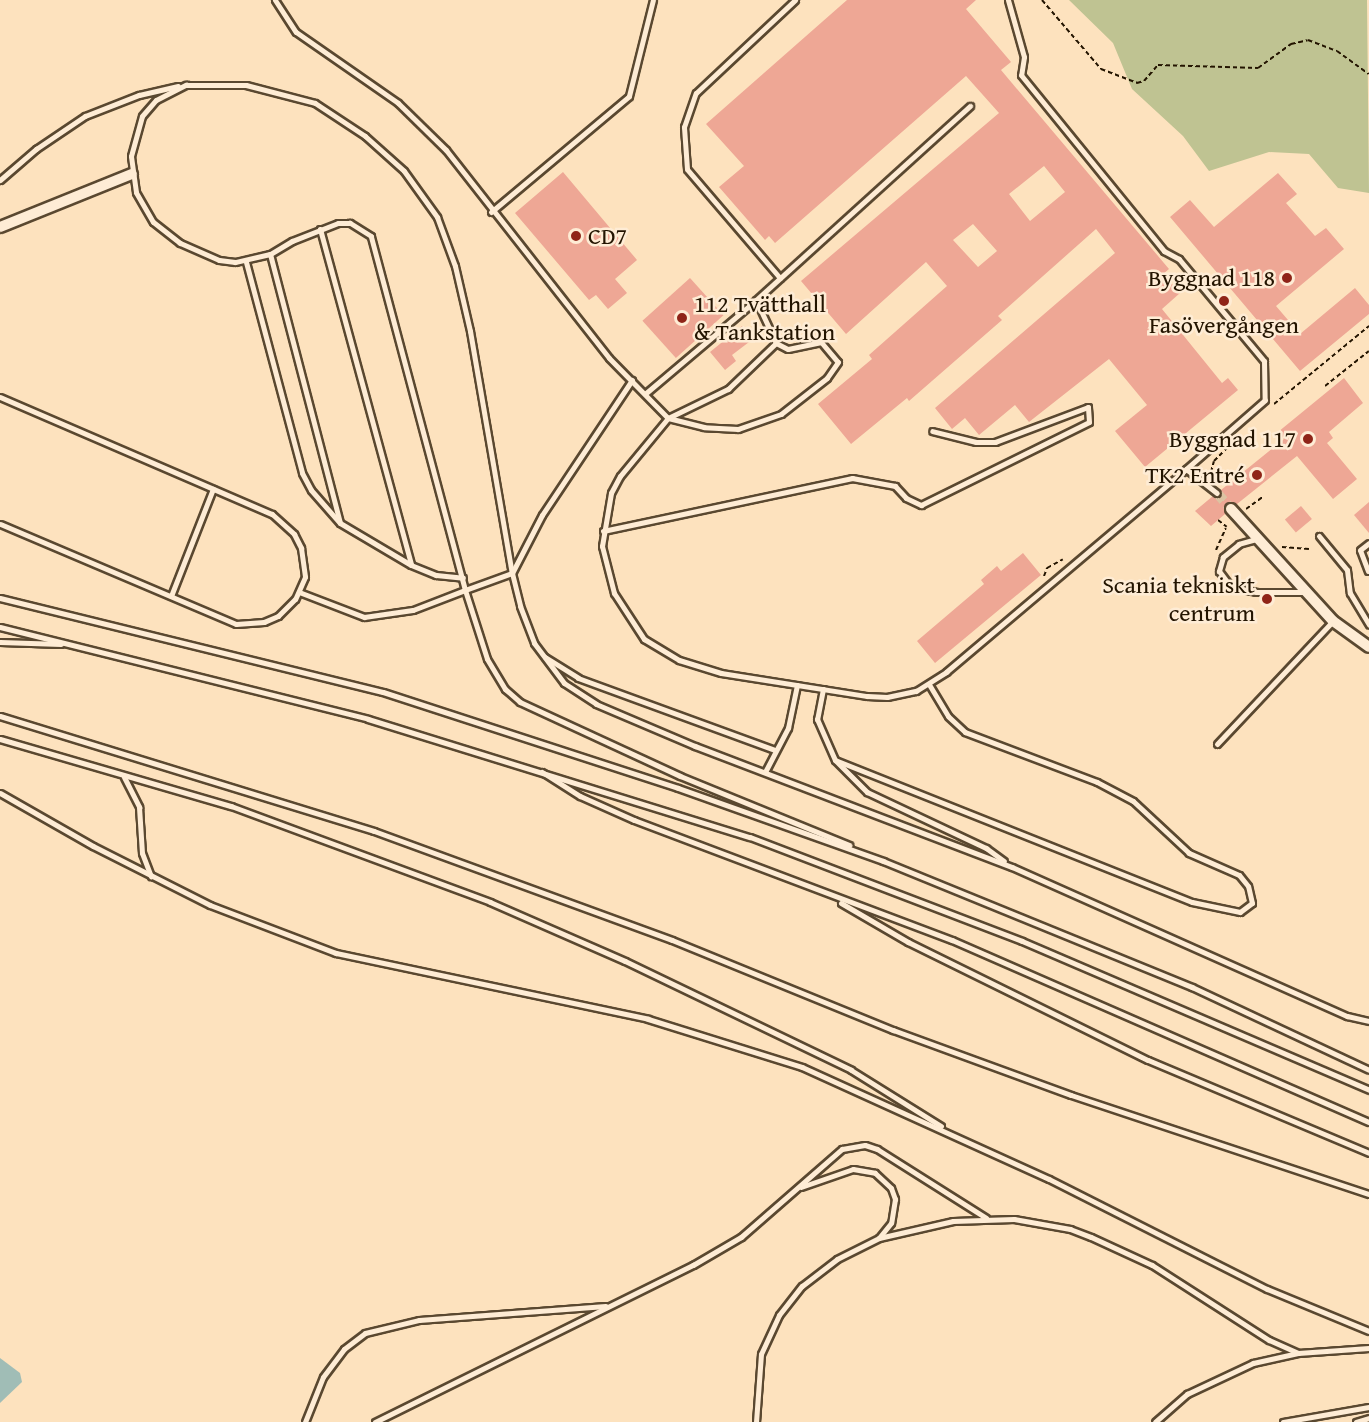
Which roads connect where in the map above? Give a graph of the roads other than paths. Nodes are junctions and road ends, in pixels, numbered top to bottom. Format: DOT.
graph roads {
  1 [pos="275,0"];
  2 [pos="653,0"];
  3 [pos="795,0"];
  4 [pos="1008,0"];
  5 [pos="186,85"];
  6 [pos="970,106"];
  7 [pos="132,174"];
  8 [pos="0,180"];
  9 [pos="491,212"];
  10 [pos="0,227"];
  11 [pos="320,229"];
  12 [pos="270,254"];
  13 [pos="246,262"];
  14 [pos="780,278"];
  15 [pos="756,300"];
  16 [pos="776,343"];
  17 [pos="632,380"];
  18 [pos="646,393"];
  19 [pos="0,397"];
  20 [pos="668,418"];
  21 [pos="932,431"];
  22 [pos="1186,469"];
  23 [pos="213,489"];
  24 [pos="1217,492"];
  25 [pos="1231,509"];
  26 [pos="340,523"];
  27 [pos="0,524"];
  28 [pos="603,531"];
  29 [pos="1319,536"];
  30 [pos="1256,539"];
  31 [pos="1369,543"];
  32 [pos="411,565"];
  33 [pos="1368,571"];
  34 [pos="512,573"];
  35 [pos="463,578"];
  36 [pos="465,590"];
  37 [pos="299,592"];
  38 [pos="1304,592"];
  39 [pos="171,596"];
  40 [pos="0,598"];
  41 [pos="1333,621"];
  42 [pos="1369,625"];
  43 [pos="0,627"];
  44 [pos="0,642"];
  45 [pos="74,644"];
  46 [pos="1369,647"];
  47 [pos="541,655"];
  48 [pos="929,684"];
  49 [pos="797,685"];
  50 [pos="823,689"];
  51 [pos="0,716"];
  52 [pos="0,739"];
  53 [pos="1217,744"];
  54 [pos="775,750"];
  55 [pos="835,760"];
  56 [pos="536,768"];
  57 [pos="765,772"];
  58 [pos="123,776"];
  59 [pos="0,793"];
  60 [pos="883,861"];
  61 [pos="1012,867"];
  62 [pos="152,877"];
  63 [pos="829,897"];
  64 [pos="1369,1021"];
  65 [pos="1369,1070"];
  66 [pos="1369,1090"];
  67 [pos="1369,1122"];
  68 [pos="948,1132"];
  69 [pos="1369,1153"];
  70 [pos="799,1188"];
  71 [pos="1369,1194"];
  72 [pos="986,1218"];
  73 [pos="879,1238"];
  74 [pos="608,1306"];
  75 [pos="1369,1331"];
  76 [pos="1369,1348"];
  77 [pos="1298,1353"];
  78 [pos="1369,1407"];
  79 [pos="1369,1418"];
  80 [pos="305,1422"];
  81 [pos="375,1422"];
  82 [pos="756,1422"];
  83 [pos="1155,1422"];
  84 [pos="1283,1422"];
  85 [pos="1356,1422"];
  1 -- 9 [label="lane"];
  2 -- 9 [label="lane"];
  3 -- 14 [label="lane"];
  4 -- 22 [label="lane"];
  5 -- 7 [label="lane"];
  5 -- 8 [label="lane"];
  5 -- 34 [label="lane"];
  6 -- 14 [label="lane"];
  7 -- 10 [label="street"];
  7 -- 13 [label="lane"];
  9 -- 17 [label="lane"];
  11 -- 12 [label="lane"];
  11 -- 32 [label="lane"];
  11 -- 35 [label="lane"];
  12 -- 13 [label="lane"];
  12 -- 26 [label="lane"];
  13 -- 26 [label="lane"];
  14 -- 15 [label="lane"];
  15 -- 16 [label="lane"];
  15 -- 18 [label="lane"];
  16 -- 20 [label="lane"];
  16 -- 20 [label="lane"];
  17 -- 18 [label="lane"];
  17 -- 34 [label="lane"];
  18 -- 20 [label="lane"];
  19 -- 23 [label="lane"];
  20 -- 28 [label="lane"];
  21 -- 28 [label="lane"];
  22 -- 24 [label="lane"];
  22 -- 48 [label="lane"];
  23 -- 37 [label="lane"];
  23 -- 39 [label="lane"];
  25 -- 30 [label="street"];
  26 -- 32 [label="lane"];
  27 -- 39 [label="lane"];
  28 -- 49 [label="lane"];
  29 -- 42 [label="lane"];
  30 -- 38 [label="street"];
  30 -- 38 [label="lane"];
  31 -- 33 [label="lane"];
  32 -- 35 [label="lane"];
  34 -- 36 [label="lane"];
  34 -- 47 [label="lane"];
  35 -- 36 [label="lane"];
  36 -- 37 [label="lane"];
  36 -- 60 [label="lane"];
  37 -- 39 [label="lane"];
  38 -- 41 [label="street"];
  40 -- 60 [label="lane"];
  41 -- 46 [label="street"];
  41 -- 53 [label="lane"];
  43 -- 45 [label="lane"];
  44 -- 45 [label="lane"];
  45 -- 56 [label="lane"];
  47 -- 54 [label="lane"];
  47 -- 57 [label="lane"];
  48 -- 50 [label="lane"];
  48 -- 55 [label="lane"];
  49 -- 50 [label="lane"];
  49 -- 54 [label="lane"];
  50 -- 55 [label="lane"];
  51 -- 71 [label="lane"];
  52 -- 58 [label="lane"];
  54 -- 57 [label="lane"];
  55 -- 61 [label="lane"];
  56 -- 63 [label="lane"];
  56 -- 66 [label="lane"];
  57 -- 61 [label="lane"];
  58 -- 62 [label="lane"];
  58 -- 68 [label="lane"];
  59 -- 62 [label="lane"];
  60 -- 65 [label="lane"];
  61 -- 64 [label="lane"];
  62 -- 68 [label="lane"];
  63 -- 67 [label="lane"];
  63 -- 69 [label="lane"];
  68 -- 75 [label="lane"];
  70 -- 72 [label="lane"];
  70 -- 73 [label="lane"];
  70 -- 74 [label="lane"];
  72 -- 73 [label="lane"];
  72 -- 77 [label="lane"];
  73 -- 82 [label="lane"];
  74 -- 80 [label="lane"];
  74 -- 81 [label="lane"];
  76 -- 77 [label="lane"];
  77 -- 83 [label="lane"];
  78 -- 84 [label="lane"];
  79 -- 85 [label="lane"];
}
